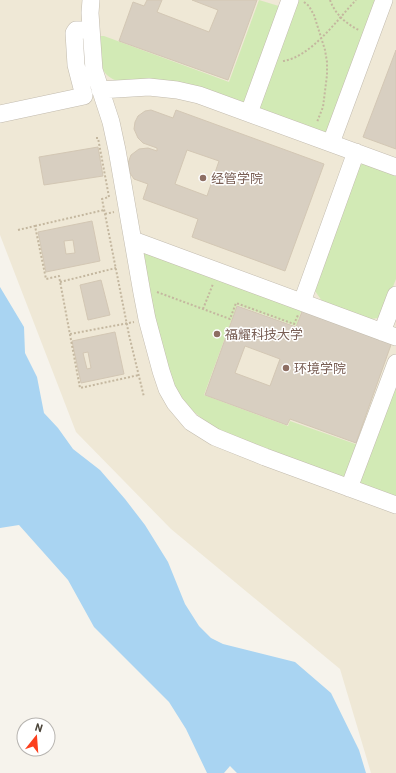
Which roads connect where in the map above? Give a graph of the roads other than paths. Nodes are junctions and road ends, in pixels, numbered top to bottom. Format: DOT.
graph roads {
  1 [pos="91,0"];
  2 [pos="290,0"];
  3 [pos="384,0"];
  4 [pos="91,30"];
  5 [pos="100,90"];
  6 [pos="249,113"];
  7 [pos="0,114"];
  8 [pos="331,143"];
  9 [pos="356,152"];
  10 [pos="396,167"];
  11 [pos="132,240"];
  12 [pos="396,295"];
  13 [pos="302,302"];
  14 [pos="389,334"];
  15 [pos="396,363"];
  16 [pos="349,488"];
  17 [pos="396,505"];
  1 -- 4 [label="street"];
  2 -- 6 [label="street"];
  3 -- 8 [label="street"];
  4 -- 5 [label="street"];
  4 -- 7 [label="street"];
  5 -- 6 [label="street"];
  5 -- 11 [label="street"];
  6 -- 8 [label="street"];
  8 -- 9 [label="street"];
  9 -- 10 [label="street"];
  9 -- 13 [label="street"];
  11 -- 13 [label="street"];
  11 -- 16 [label="street"];
  12 -- 14 [label="street"];
  13 -- 14 [label="street"];
  15 -- 16 [label="street"];
  16 -- 17 [label="street"];
}
